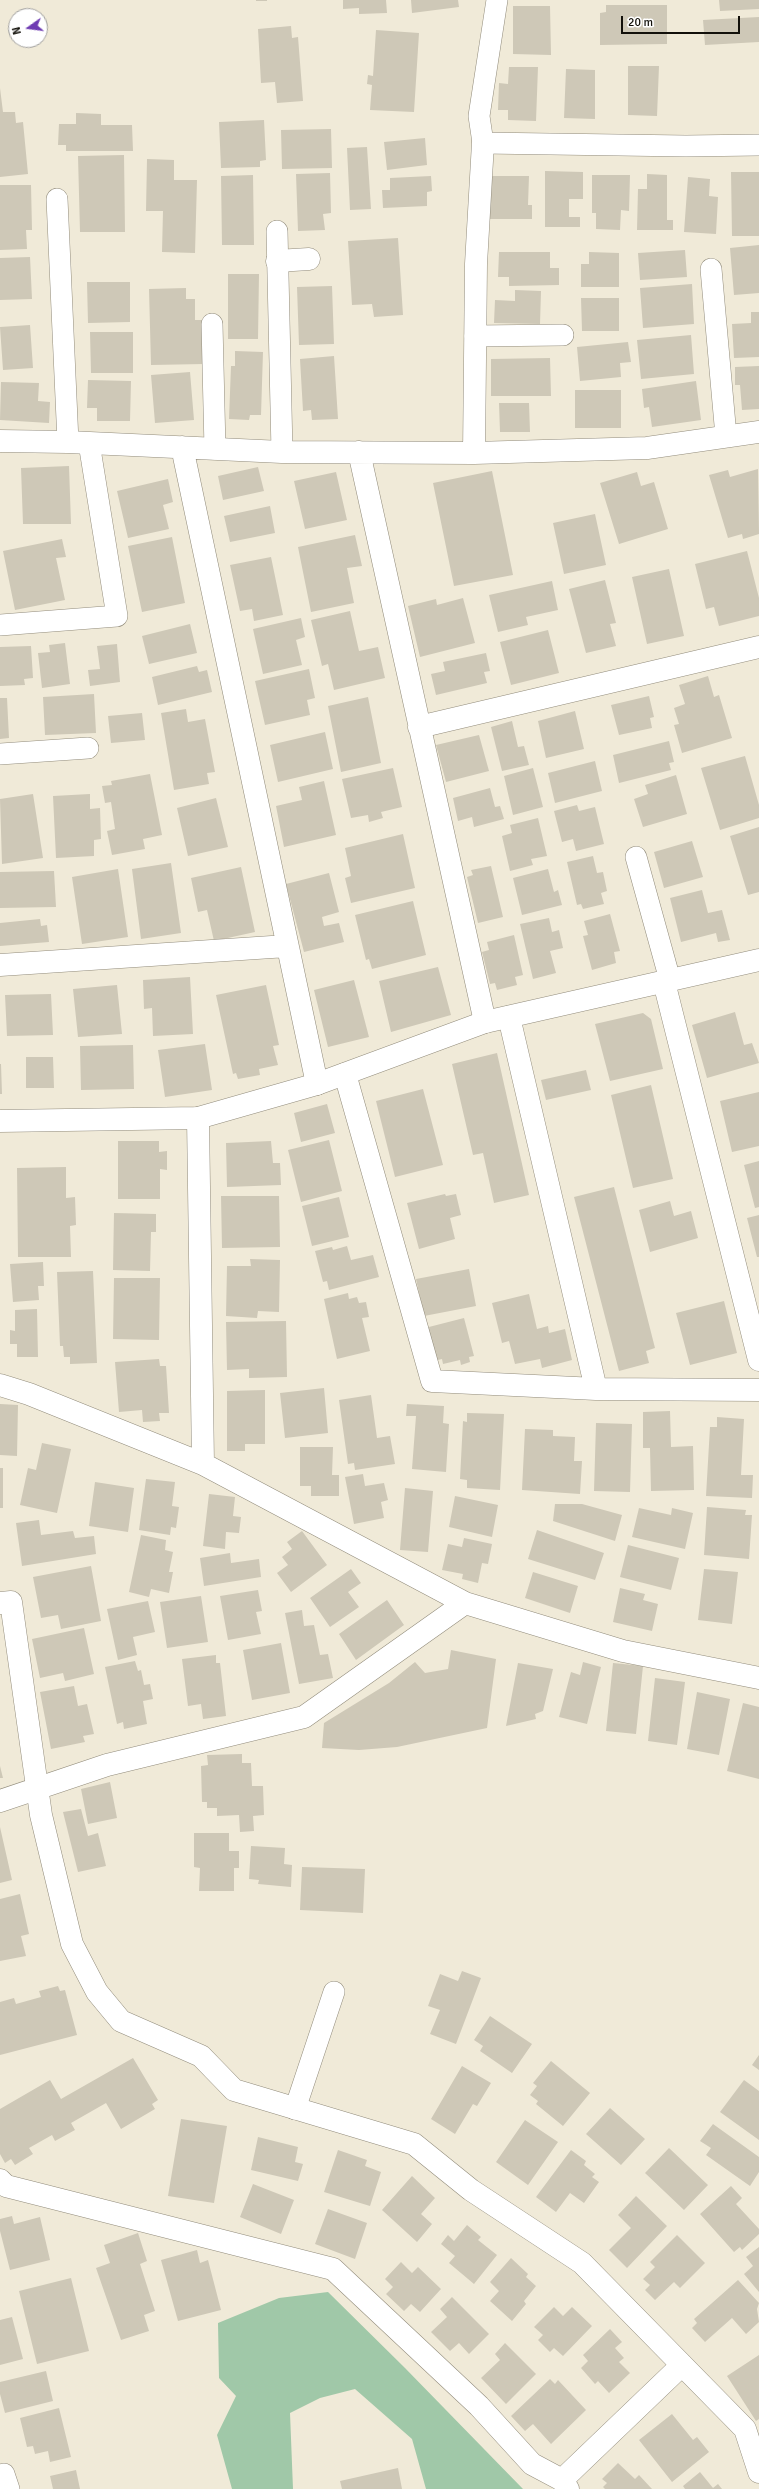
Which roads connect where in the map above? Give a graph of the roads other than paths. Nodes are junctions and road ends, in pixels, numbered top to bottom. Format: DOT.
graph roads {
  1 [pos="497,0"];
  2 [pos="483,143"];
  3 [pos="759,145"];
  4 [pos="57,199"];
  5 [pos="277,231"];
  6 [pos="310,259"];
  7 [pos="277,261"];
  8 [pos="711,269"];
  9 [pos="212,324"];
  10 [pos="563,335"];
  11 [pos="475,336"];
  12 [pos="759,432"];
  13 [pos="726,436"];
  14 [pos="0,441"];
  15 [pos="79,442"];
  16 [pos="182,447"];
  17 [pos="215,449"];
  18 [pos="282,452"];
  19 [pos="359,452"];
  20 [pos="474,453"];
  21 [pos="0,625"];
  22 [pos="759,647"];
  23 [pos="419,727"];
  24 [pos="88,748"];
  25 [pos="0,754"];
  26 [pos="636,857"];
  27 [pos="287,946"];
  28 [pos="759,960"];
  29 [pos="0,965"];
  30 [pos="667,981"];
  31 [pos="510,1017"];
  32 [pos="485,1022"];
  33 [pos="345,1074"];
  34 [pos="317,1084"];
  35 [pos="198,1118"];
  36 [pos="0,1120"];
  37 [pos="759,1360"];
  38 [pos="0,1385"];
  39 [pos="596,1389"];
  40 [pos="759,1390"];
  41 [pos="203,1464"];
  42 [pos="0,1603"];
  43 [pos="465,1603"];
  44 [pos="759,1678"];
  45 [pos="37,1788"];
  46 [pos="0,1801"];
  47 [pos="334,1992"];
  48 [pos="294,2109"];
  49 [pos="0,2180"];
  50 [pos="682,2365"];
  51 [pos="759,2472"];
  52 [pos="0,2476"];
  53 [pos="565,2484"];
  54 [pos="9,2489"];
  1 -- 2 [label="lane"];
  2 -- 3 [label="lane"];
  2 -- 11 [label="street"];
  4 -- 15 [label="lane"];
  5 -- 7 [label="lane"];
  6 -- 7 [label="street"];
  7 -- 18 [label="lane"];
  8 -- 13 [label="lane"];
  9 -- 17 [label="lane"];
  10 -- 11 [label="lane"];
  11 -- 20 [label="street"];
  12 -- 13 [label="street"];
  13 -- 20 [label="street"];
  14 -- 15 [label="street"];
  15 -- 16 [label="street"];
  15 -- 21 [label="lane"];
  16 -- 17 [label="street"];
  16 -- 27 [label="street"];
  17 -- 18 [label="street"];
  18 -- 19 [label="street"];
  19 -- 20 [label="street"];
  19 -- 23 [label="street"];
  22 -- 23 [label="street"];
  23 -- 32 [label="street"];
  24 -- 25 [label="lane"];
  26 -- 30 [label="lane"];
  27 -- 29 [label="street"];
  27 -- 34 [label="street"];
  28 -- 30 [label="street"];
  30 -- 31 [label="street"];
  30 -- 37 [label="street"];
  31 -- 32 [label="street"];
  31 -- 39 [label="street"];
  32 -- 33 [label="street"];
  33 -- 34 [label="street"];
  33 -- 39 [label="street"];
  34 -- 35 [label="street"];
  35 -- 36 [label="street"];
  35 -- 41 [label="street"];
  38 -- 41 [label="street"];
  39 -- 40 [label="street"];
  41 -- 43 [label="street"];
  42 -- 45 [label="street"];
  43 -- 44 [label="street"];
  43 -- 45 [label="street"];
  45 -- 46 [label="street"];
  45 -- 48 [label="street"];
  47 -- 48 [label="lane"];
  48 -- 50 [label="street"];
  49 -- 53 [label="street"];
  50 -- 51 [label="street"];
  50 -- 53 [label="street"];
  52 -- 54 [label="lane"];
}
